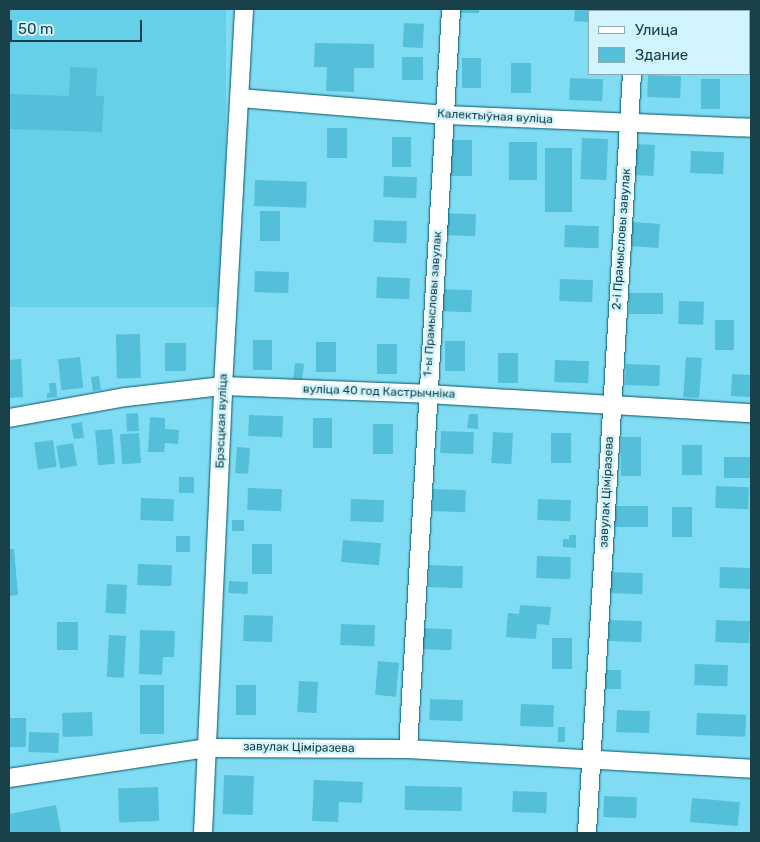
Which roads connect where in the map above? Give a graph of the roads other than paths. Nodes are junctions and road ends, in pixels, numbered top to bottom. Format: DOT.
graph roads {
  1 [pos="244,9"];
  2 [pos="451,9"];
  3 [pos="632,75"];
  4 [pos="240,98"];
  5 [pos="446,115"];
  6 [pos="630,124"];
  7 [pos="751,128"];
  8 [pos="223,386"];
  9 [pos="427,394"];
  10 [pos="612,404"];
  11 [pos="751,413"];
  12 [pos="9,418"];
  13 [pos="208,748"];
  14 [pos="408,749"];
  15 [pos="591,759"];
  16 [pos="751,769"];
  17 [pos="9,778"];
  18 [pos="203,833"];
  19 [pos="587,833"];
  1 -- 4 [label="street, Брэсцкая вуліца"];
  2 -- 5 [label="street, 1-ы Прамысловы завулак"];
  3 -- 6 [label="street, 2-і Прамысловы завулак"];
  4 -- 5 [label="street, Калектыўная вуліца"];
  4 -- 8 [label="street, Брэсцкая вуліца"];
  5 -- 6 [label="street, Калектыўная вуліца"];
  5 -- 9 [label="street, 1-ы Прамысловы завулак"];
  6 -- 7 [label="street, Калектыўная вуліца"];
  6 -- 10 [label="street, 2-і Прамысловы завулак"];
  8 -- 9 [label="street, вуліца 40 год Кастрычніка"];
  8 -- 12 [label="street, вуліца 40 год Кастрычніка"];
  8 -- 13 [label="street, Брэсцкая вуліца"];
  9 -- 10 [label="street, вуліца 40 год Кастрычніка"];
  9 -- 14 [label="street, 1-ы Прамысловы завулак"];
  10 -- 11 [label="street, вуліца 40 год Кастрычніка"];
  10 -- 15 [label="street, завулак Ціміразева"];
  13 -- 14 [label="street, завулак Ціміразева"];
  13 -- 17 [label="street, завулак Ціміразева"];
  13 -- 18 [label="street, Брэсцкая вуліца"];
  14 -- 15 [label="street, завулак Ціміразева"];
  15 -- 16 [label="street, завулак Ціміразева"];
  15 -- 19 [label="street, завулак Ціміразева"];
}
